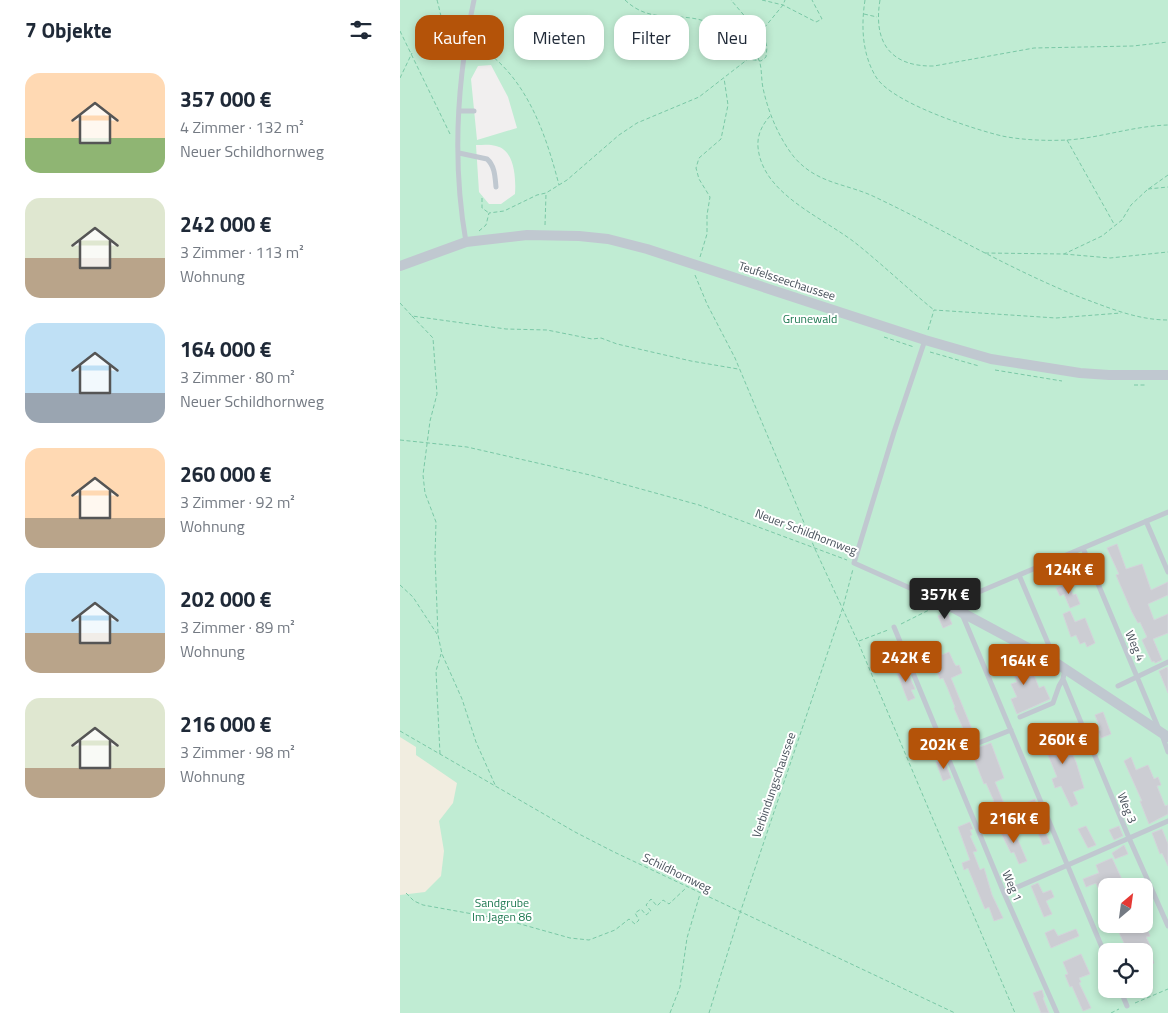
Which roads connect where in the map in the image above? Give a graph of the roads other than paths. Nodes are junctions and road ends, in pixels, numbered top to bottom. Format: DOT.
graph roads {
  1 [pos="474,0"];
  2 [pos="474,110"];
  3 [pos="459,111"];
  4 [pos="459,153"];
  5 [pos="496,187"];
  6 [pos="466,242"];
  7 [pos="400,266"];
  8 [pos="925,340"];
  9 [pos="1168,375"];
  10 [pos="1168,512"];
  11 [pos="1146,522"];
  12 [pos="1083,548"];
  13 [pos="1168,572"];
  14 [pos="1019,575"];
  15 [pos="948,605"];
  16 [pos="961,611"];
  17 [pos="894,627"];
  18 [pos="1168,662"];
  19 [pos="1061,670"];
  20 [pos="1137,676"];
  21 [pos="1118,686"];
  22 [pos="1020,718"];
  23 [pos="1011,730"];
  24 [pos="1164,735"];
  25 [pos="1168,752"];
  26 [pos="948,755"];
  27 [pos="1168,821"];
  28 [pos="1129,838"];
  29 [pos="1067,864"];
  30 [pos="1004,894"];
  31 [pos="1168,926"];
  32 [pos="1100,943"];
  33 [pos="1124,998"];
  34 [pos="1127,1006"];
  35 [pos="1057,1013"];
  1 -- 3 [label="lane"];
  2 -- 3 [label="lane"];
  3 -- 4 [label="lane"];
  4 -- 5 [label="lane"];
  4 -- 6 [label="lane"];
  6 -- 7 [label="street, Teufelsseechaussee"];
  6 -- 8 [label="street, Teufelsseechaussee"];
  8 -- 9 [label="street, Teufelsseechaussee"];
  8 -- 15 [label="lane, Neuer Schildhornweg"];
  10 -- 11 [label="lane"];
  11 -- 12 [label="lane"];
  11 -- 13 [label="lane"];
  12 -- 14 [label="lane"];
  12 -- 20 [label="lane, Weg 4"];
  14 -- 15 [label="lane"];
  14 -- 19 [label="lane, Weg 3"];
  15 -- 16 [label="street, Neuer Schildhornweg"];
  16 -- 19 [label="street, Neuer Schildhornweg"];
  16 -- 23 [label="lane"];
  17 -- 26 [label="lane, Weg 1"];
  18 -- 20 [label="lane"];
  19 -- 22 [label="lane"];
  19 -- 24 [label="street, Neuer Schildhornweg"];
  19 -- 28 [label="lane, Weg 3"];
  20 -- 21 [label="lane"];
  20 -- 24 [label="lane, Weg 4"];
  23 -- 26 [label="lane"];
  23 -- 29 [label="lane"];
  24 -- 25 [label="lane, Weg 4"];
  26 -- 30 [label="lane, Weg 1"];
  27 -- 28 [label="lane"];
  28 -- 29 [label="lane"];
  28 -- 31 [label="lane, Weg 3"];
  29 -- 30 [label="lane"];
  29 -- 32 [label="lane"];
  30 -- 35 [label="lane, Weg 1"];
  33 -- 34 [label="lane"];
}
